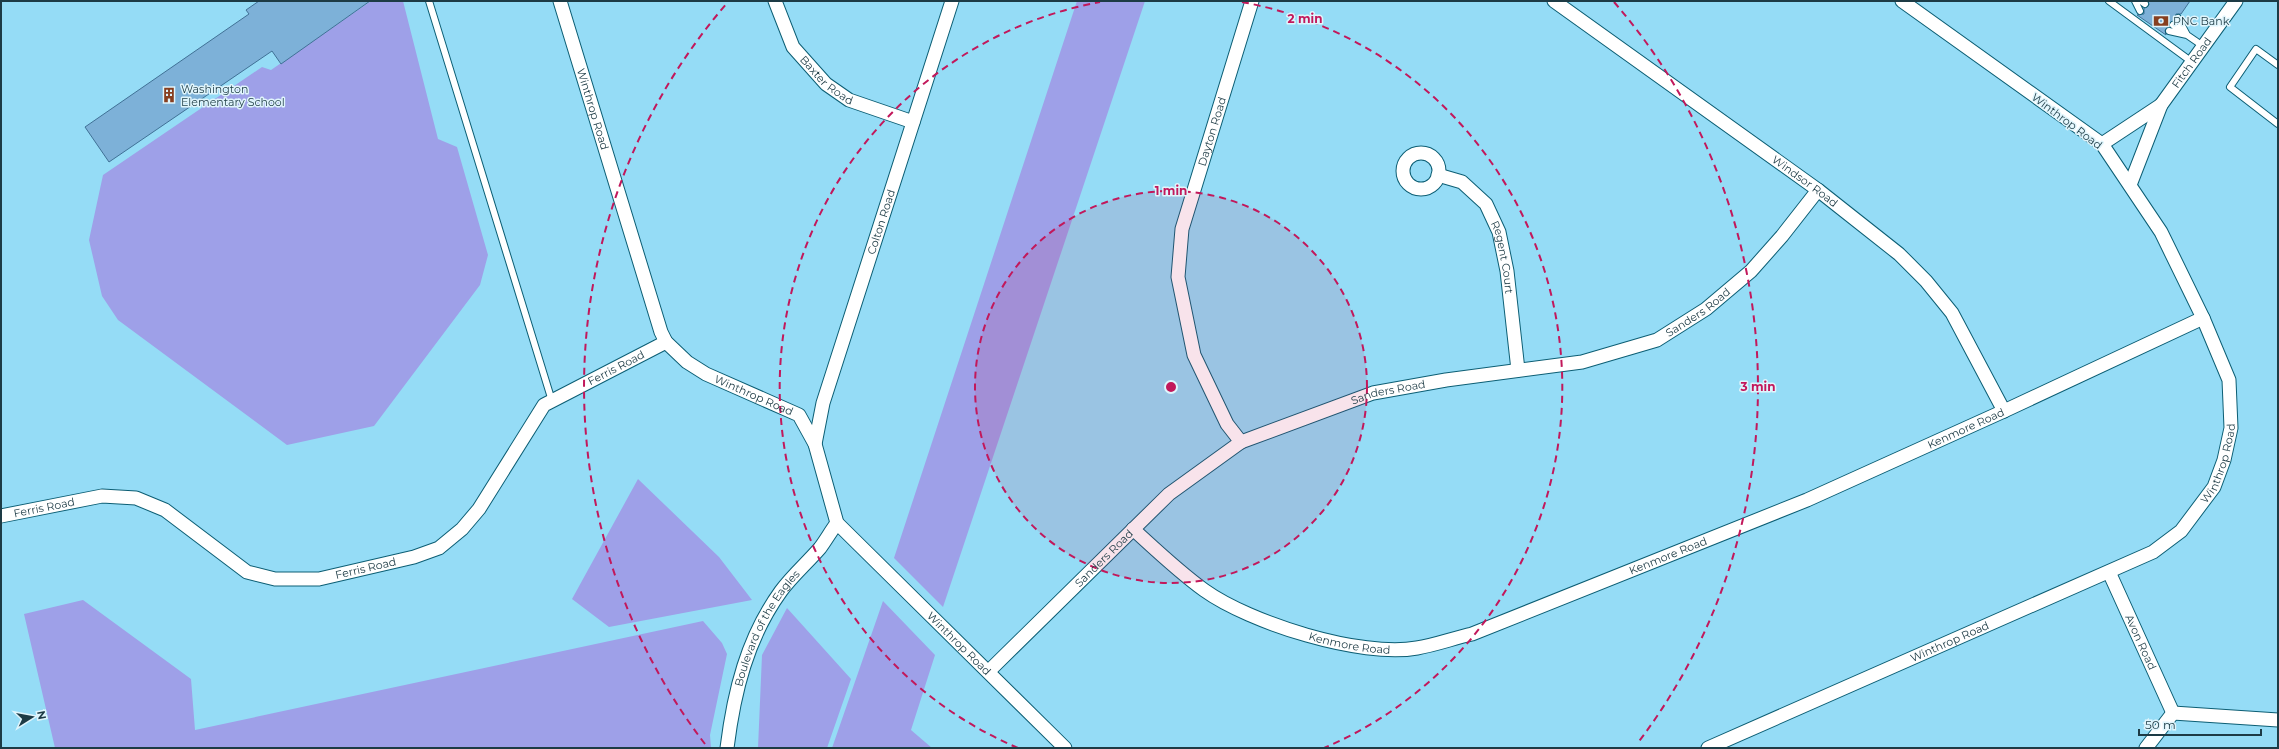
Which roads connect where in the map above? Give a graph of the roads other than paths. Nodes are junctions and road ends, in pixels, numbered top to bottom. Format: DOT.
graph roads {
  1 [pos="429,1"];
  2 [pos="560,1"];
  3 [pos="775,1"];
  4 [pos="952,1"];
  5 [pos="1252,1"];
  6 [pos="1554,1"];
  7 [pos="1902,1"];
  8 [pos="2109,1"];
  9 [pos="2134,1"];
  10 [pos="2236,1"];
  11 [pos="2140,11"];
  12 [pos="2178,18"];
  13 [pos="2174,25"];
  14 [pos="2169,31"];
  15 [pos="2187,35"];
  16 [pos="2203,46"];
  17 [pos="2192,62"];
  18 [pos="2278,65"];
  19 [pos="2161,105"];
  20 [pos="913,122"];
  21 [pos="2278,124"];
  22 [pos="2102,144"];
  23 [pos="1438,175"];
  24 [pos="2130,185"];
  25 [pos="1818,190"];
  26 [pos="2203,318"];
  27 [pos="666,342"];
  28 [pos="1518,370"];
  29 [pos="552,400"];
  30 [pos="2004,411"];
  31 [pos="1241,442"];
  32 [pos="815,444"];
  33 [pos="1,516"];
  34 [pos="837,523"];
  35 [pos="1133,529"];
  36 [pos="2109,572"];
  37 [pos="989,671"];
  38 [pos="2173,713"];
  39 [pos="2278,720"];
  40 [pos="727,748"];
  41 [pos="1065,748"];
  42 [pos="1708,748"];
  43 [pos="2146,748"];
  1 -- 29 [label="lane"];
  2 -- 27 [label="street, Winthrop Road"];
  3 -- 20 [label="street, Baxter Road"];
  4 -- 20 [label="street, Colton Road"];
  5 -- 31 [label="street, Dayton Road"];
  6 -- 25 [label="street, Windsor Road"];
  7 -- 22 [label="street, Winthrop Road"];
  8 -- 17 [label="lane"];
  9 -- 11 [label="lane"];
  10 -- 16 [label="street, Fitch Road"];
  12 -- 15 [label="lane"];
  13 -- 15 [label="lane"];
  14 -- 15 [label="lane"];
  15 -- 16 [label="lane"];
  16 -- 17 [label="street, Fitch Road"];
  17 -- 19 [label="street, Fitch Road"];
  18 -- 21 [label="lane"];
  19 -- 22 [label="street, Fitch Road"];
  19 -- 24 [label="street, Fitch Road"];
  20 -- 32 [label="street, Colton Road"];
  22 -- 24 [label="street, Winthrop Road"];
  23 -- 28 [label="street, Regent Court"];
  24 -- 26 [label="street, Winthrop Road"];
  25 -- 28 [label="street, Sanders Road"];
  25 -- 30 [label="street, Windsor Road"];
  26 -- 30 [label="street, Kenmore Road"];
  26 -- 36 [label="street, Winthrop Road"];
  27 -- 29 [label="street, Ferris Road"];
  27 -- 32 [label="street, Winthrop Road"];
  28 -- 31 [label="street, Sanders Road"];
  29 -- 33 [label="street, Ferris Road"];
  30 -- 35 [label="street, Kenmore Road"];
  31 -- 35 [label="street, Sanders Road"];
  32 -- 34 [label="street, Winthrop Road"];
  34 -- 37 [label="street, Winthrop Road"];
  34 -- 40 [label="street, Boulevard of the Eagles"];
  35 -- 37 [label="street, Sanders Road"];
  36 -- 38 [label="street, Avon Road"];
  36 -- 42 [label="street, Winthrop Road"];
  37 -- 41 [label="street, Winthrop Road"];
  38 -- 39 [label="street"];
  38 -- 43 [label="street"];
}
